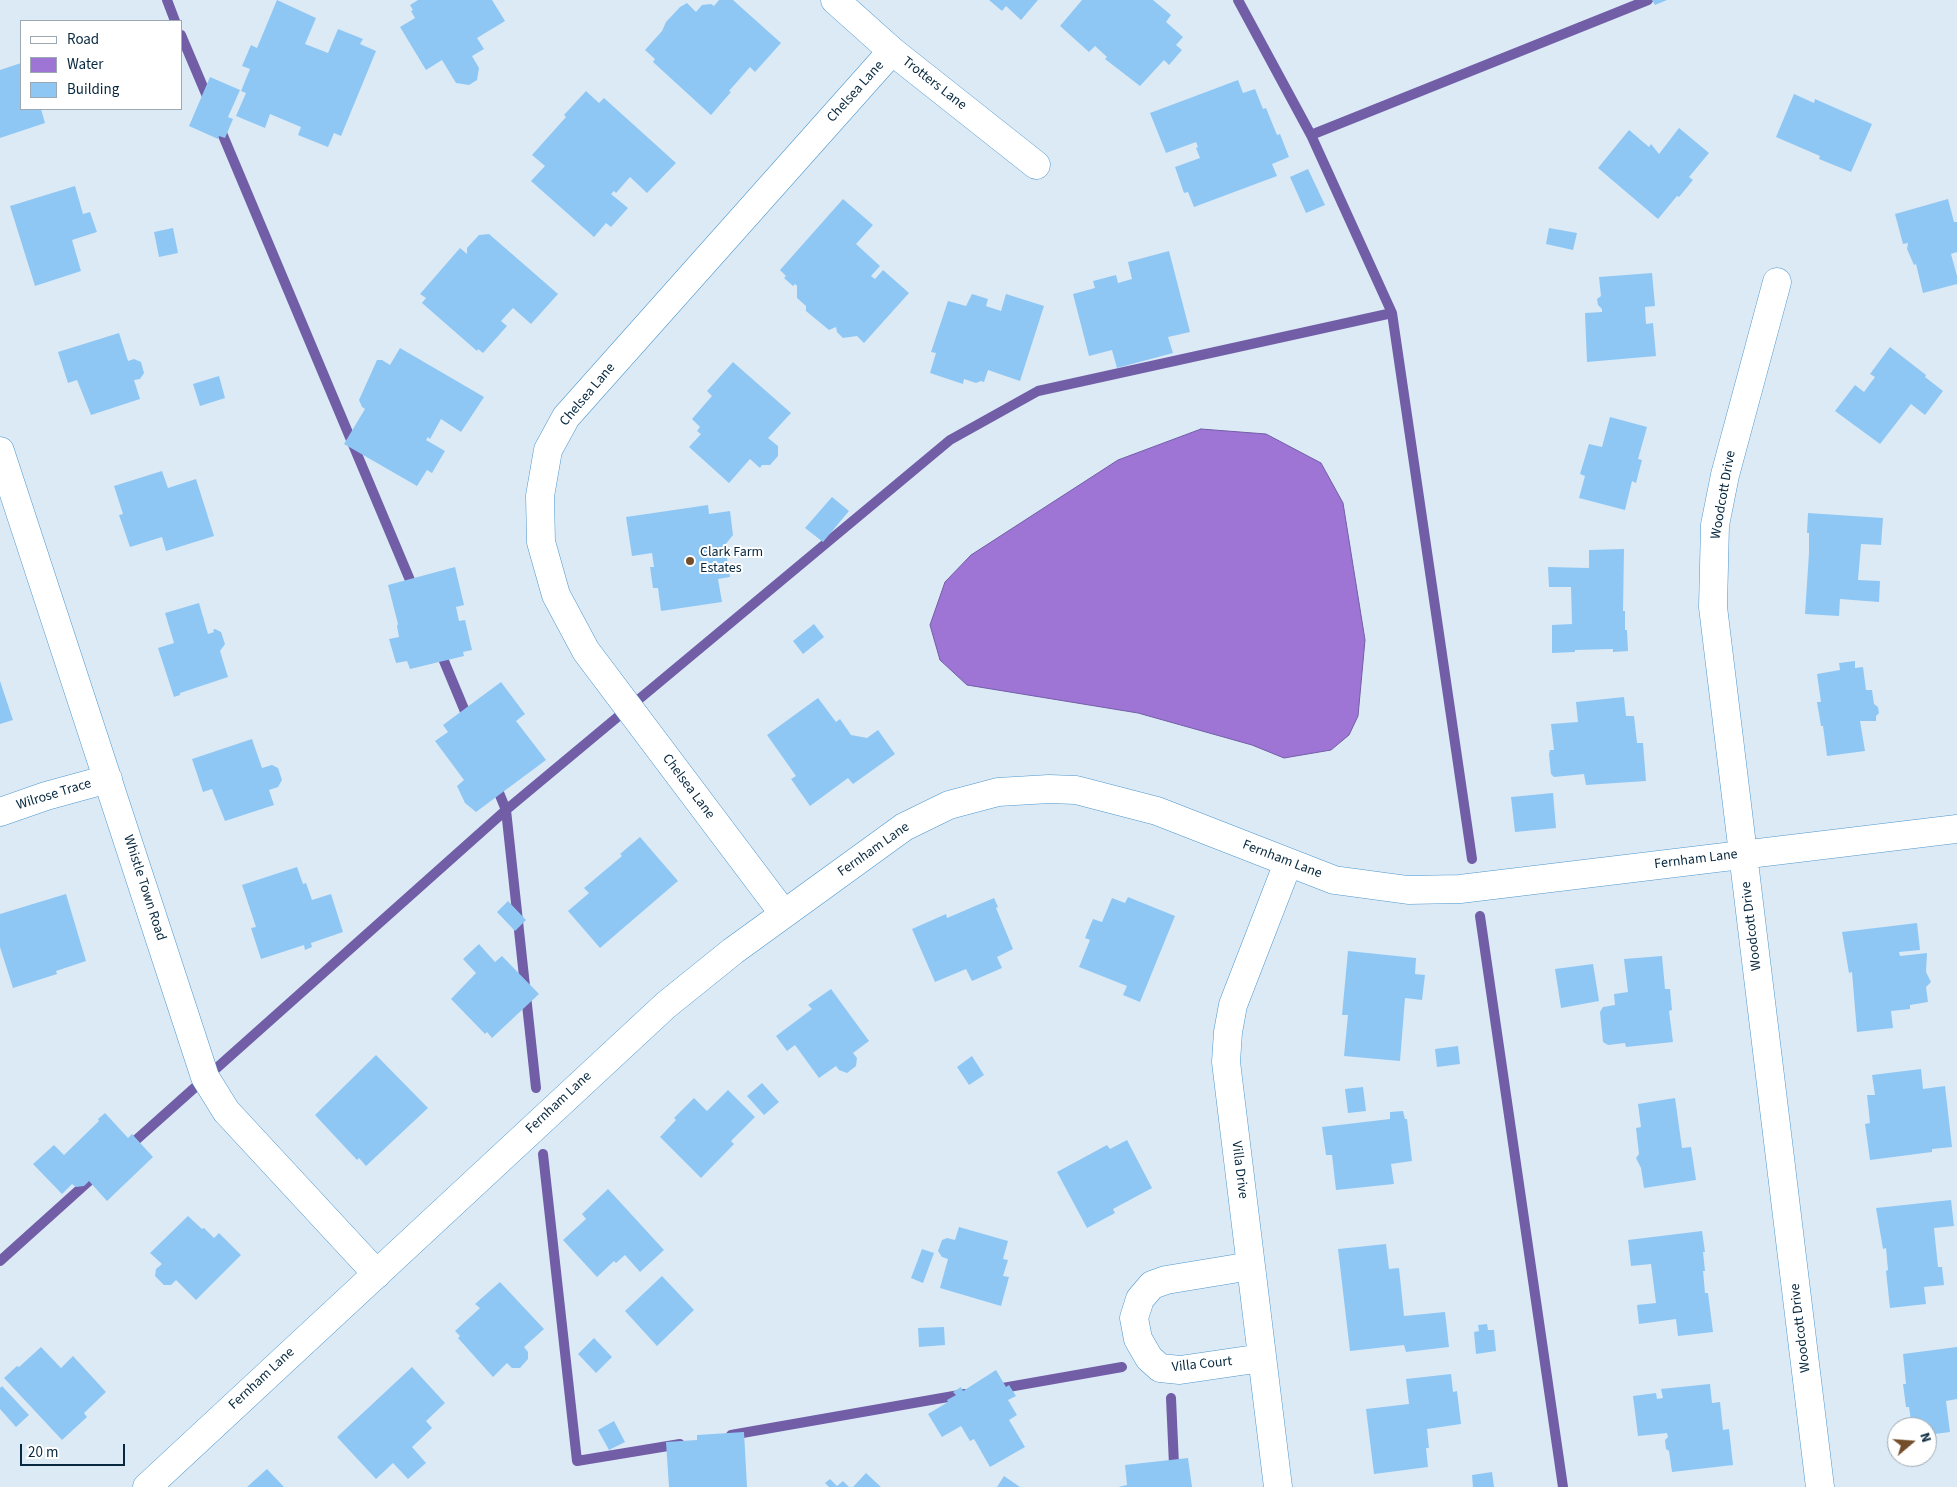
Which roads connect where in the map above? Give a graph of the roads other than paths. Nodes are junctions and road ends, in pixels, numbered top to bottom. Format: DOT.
graph roads {
  1 [pos="836,0"];
  2 [pos="892,51"];
  3 [pos="1036,165"];
  4 [pos="1777,282"];
  5 [pos="0,451"];
  6 [pos="108,780"];
  7 [pos="0,812"];
  8 [pos="1957,830"];
  9 [pos="1743,854"];
  10 [pos="1288,864"];
  11 [pos="784,914"];
  12 [pos="1251,1266"];
  13 [pos="377,1274"];
  14 [pos="1262,1358"];
  15 [pos="147,1487"];
  16 [pos="1278,1487"];
  17 [pos="1820,1487"];
  1 -- 2 [label="street, Trotters Lane"];
  2 -- 3 [label="street, Trotters Lane"];
  2 -- 11 [label="street, Chelsea Lane"];
  4 -- 9 [label="street, Woodcott Drive"];
  5 -- 6 [label="street, Whistle Town Road"];
  6 -- 7 [label="street, Wilrose Trace"];
  6 -- 13 [label="street, Whistle Town Road"];
  8 -- 9 [label="street, Fernham Lane"];
  9 -- 10 [label="street, Fernham Lane"];
  9 -- 17 [label="street, Woodcott Drive"];
  10 -- 11 [label="street, Fernham Lane"];
  10 -- 12 [label="street, Villa Drive"];
  11 -- 13 [label="street, Fernham Lane"];
  12 -- 14 [label="street, Villa Drive"];
  12 -- 14 [label="street, Villa Court"];
  13 -- 15 [label="street, Fernham Lane"];
  14 -- 16 [label="street, Villa Drive"];
}
